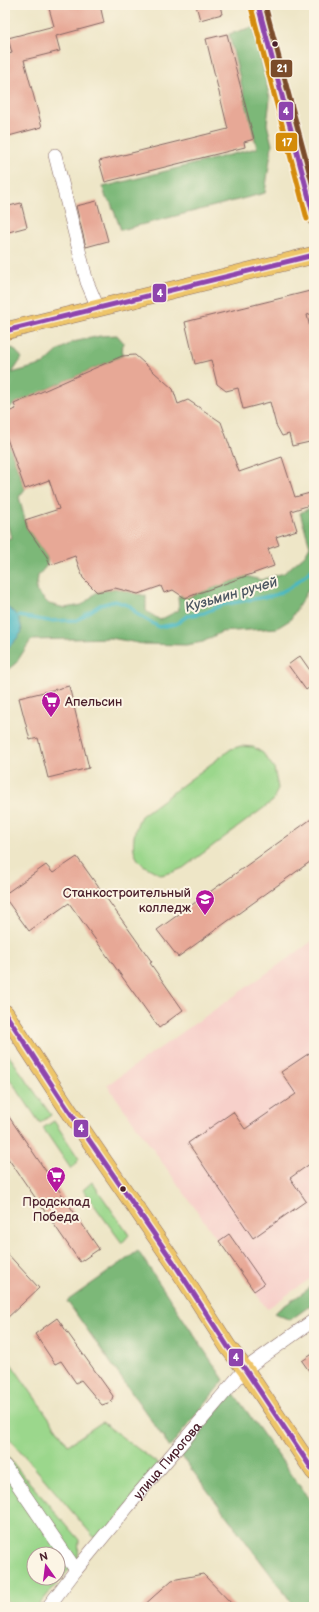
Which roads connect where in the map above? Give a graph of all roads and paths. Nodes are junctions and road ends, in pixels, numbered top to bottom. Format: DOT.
graph roads {
  1 [pos="258,5"];
  2 [pos="55,155"];
  3 [pos="314,217"];
  4 [pos="314,256"];
  5 [pos="98,308"];
  6 [pos="5,331"];
  7 [pos="5,1013"];
  8 [pos="314,1320"];
  9 [pos="245,1369"];
  10 [pos="5,1466"];
  11 [pos="314,1472"];
  12 [pos="76,1570"];
  13 [pos="48,1607"];
  1 -- 3 [label="main road"];
  2 -- 5 [label="street"];
  4 -- 5 [label="main road"];
  5 -- 6 [label="main road"];
  7 -- 9 [label="main road"];
  8 -- 9 [label="street, улица Пирогова"];
  9 -- 11 [label="main road"];
  9 -- 12 [label="street, улица Пирогова"];
  10 -- 12 [label="street"];
  12 -- 13 [label="street, улица Пирогова"];
}
